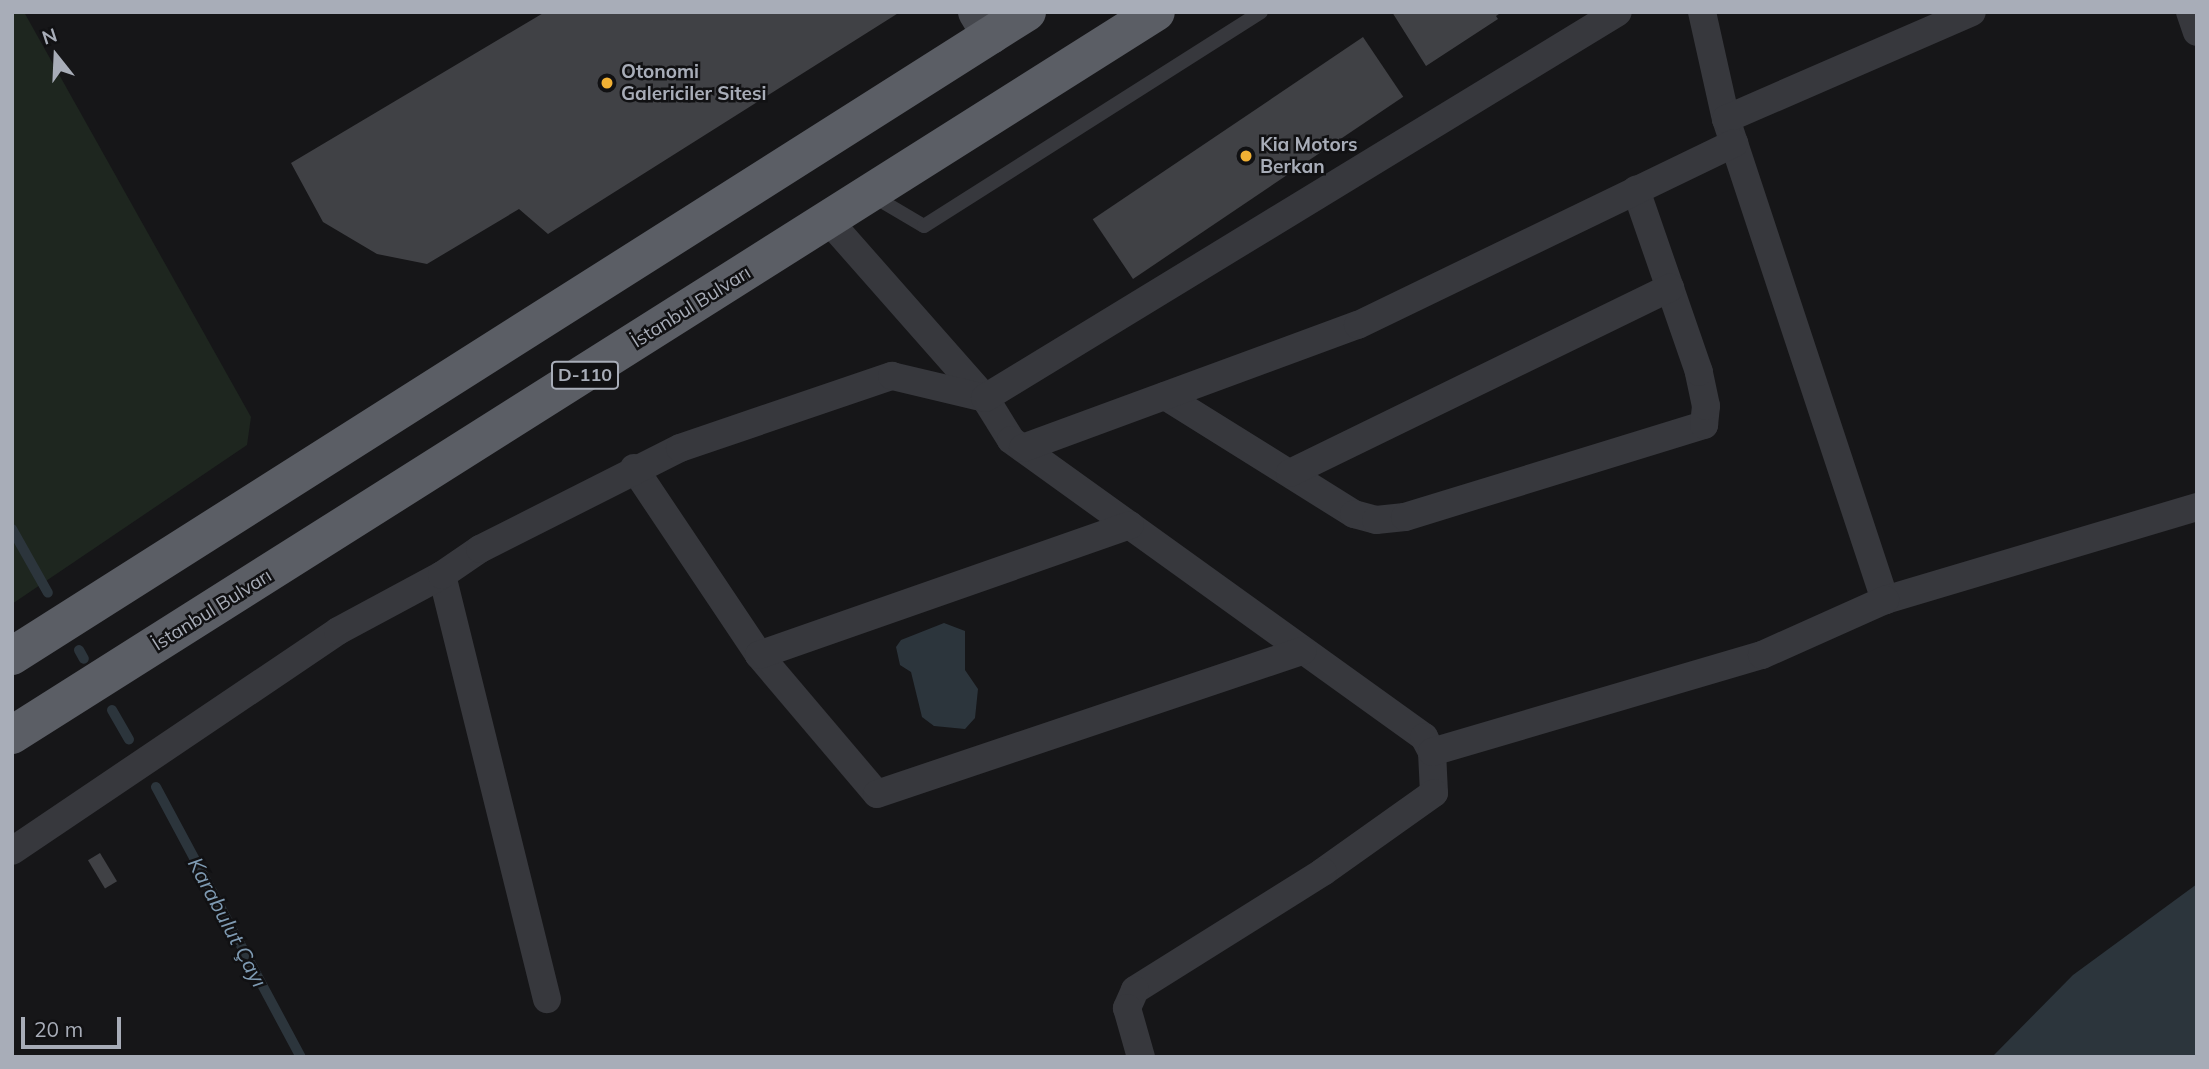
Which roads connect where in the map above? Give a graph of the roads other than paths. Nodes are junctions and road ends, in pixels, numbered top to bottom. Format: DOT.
graph roads {
  1 [pos="1027,12"];
  2 [pos="1156,12"];
  3 [pos="1261,12"];
  4 [pos="1618,12"];
  5 [pos="1702,12"];
  6 [pos="1972,12"];
  7 [pos="2190,12"];
  8 [pos="984,23"];
  9 [pos="2197,32"];
  10 [pos="1730,131"];
  11 [pos="1636,190"];
  12 [pos="872,195"];
  13 [pos="829,220"];
  14 [pos="1670,288"];
  15 [pos="1165,396"];
  16 [pos="985,398"];
  17 [pos="1023,448"];
  18 [pos="634,468"];
  19 [pos="1290,473"];
  20 [pos="2197,507"];
  21 [pos="1130,525"];
  22 [pos="442,575"];
  23 [pos="1885,600"];
  24 [pos="1303,651"];
  25 [pos="12,656"];
  26 [pos="759,656"];
  27 [pos="12,735"];
  28 [pos="1432,752"];
  29 [pos="12,851"];
  30 [pos="547,999"];
  31 [pos="1141,1057"];
  1 -- 8 [label="highway"];
  2 -- 12 [label="highway, İstanbul Bulvarı / D-110"];
  3 -- 12 [label="lane"];
  4 -- 16 [label="street"];
  5 -- 10 [label="street"];
  6 -- 10 [label="street"];
  7 -- 9 [label="street"];
  8 -- 25 [label="highway"];
  10 -- 11 [label="street"];
  10 -- 23 [label="street"];
  11 -- 14 [label="street"];
  11 -- 15 [label="street"];
  12 -- 13 [label="highway, İstanbul Bulvarı / D-110"];
  13 -- 16 [label="street"];
  13 -- 27 [label="highway, İstanbul Bulvarı / D-110"];
  14 -- 19 [label="street"];
  14 -- 19 [label="street"];
  15 -- 17 [label="street"];
  15 -- 19 [label="street"];
  16 -- 17 [label="street"];
  16 -- 18 [label="street"];
  17 -- 21 [label="street"];
  18 -- 22 [label="street"];
  18 -- 26 [label="street"];
  20 -- 23 [label="street"];
  21 -- 24 [label="street"];
  21 -- 26 [label="street"];
  22 -- 29 [label="street"];
  22 -- 30 [label="street"];
  23 -- 28 [label="street"];
  24 -- 26 [label="street"];
  24 -- 28 [label="street"];
  28 -- 31 [label="street"];
}
